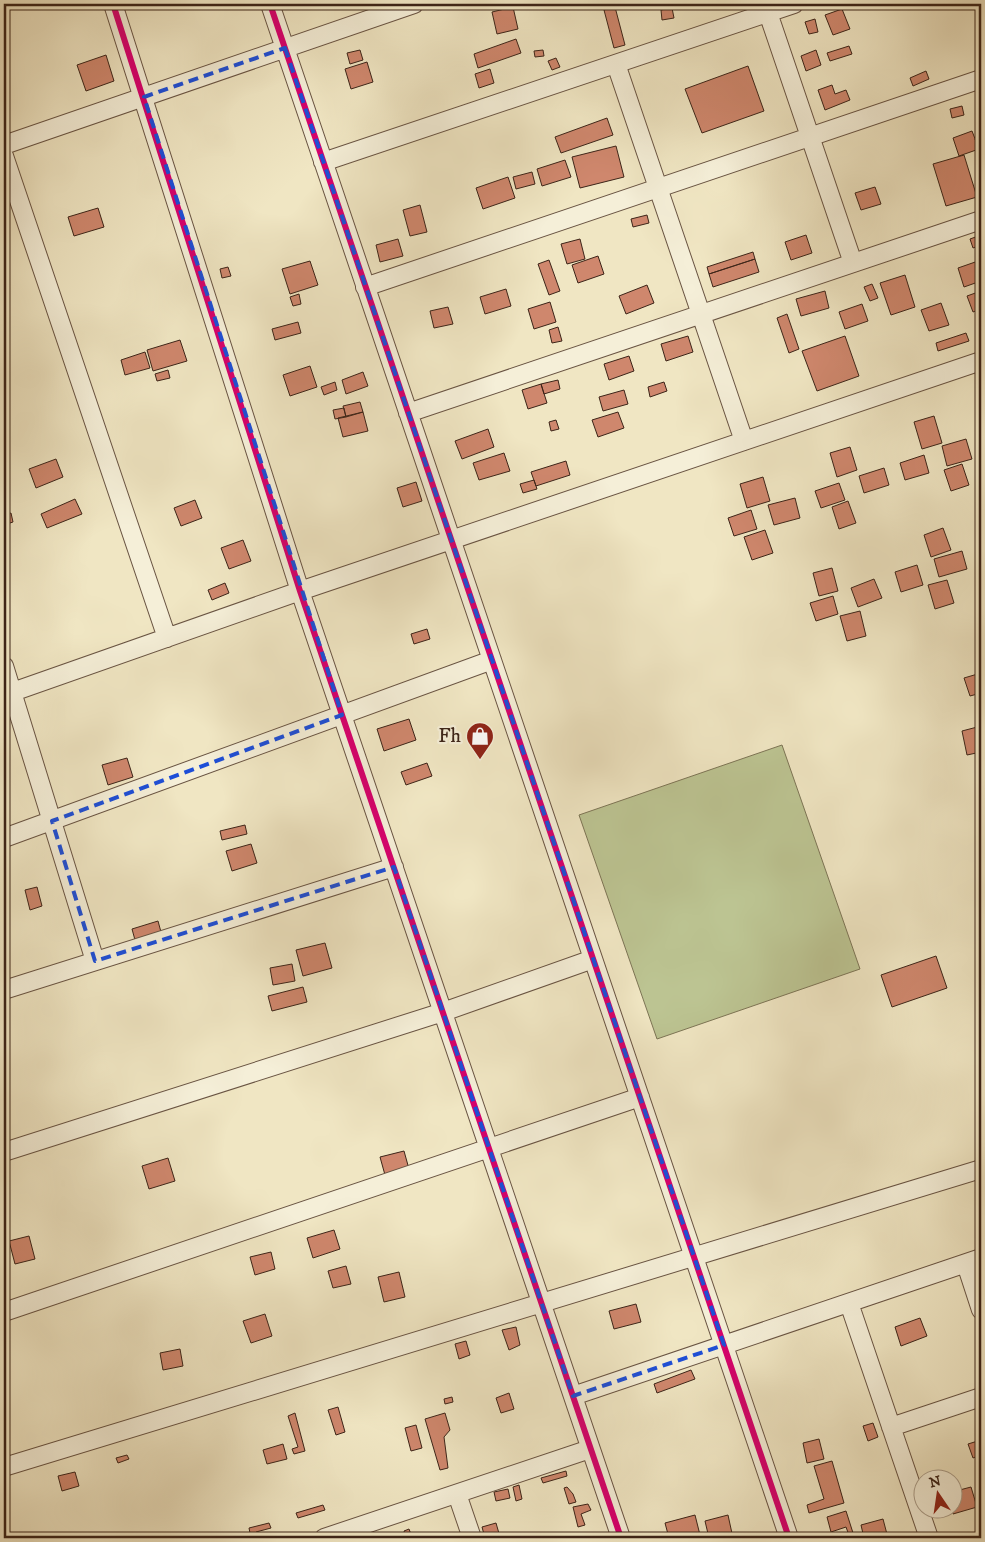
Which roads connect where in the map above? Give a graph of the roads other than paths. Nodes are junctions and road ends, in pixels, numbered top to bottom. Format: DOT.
graph roads {
  1 [pos="112,4"];
  2 [pos="270,4"];
  3 [pos="414,4"];
  4 [pos="794,4"];
  5 [pos="767,8"];
  6 [pos="285,48"];
  7 [pos="616,64"];
  8 [pos="981,79"];
  9 [pos="144,97"];
  10 [pos="811,137"];
  11 [pos="4,145"];
  12 [pos="4,156"];
  13 [pos="323,162"];
  14 [pos="658,188"];
  15 [pos="981,220"];
  16 [pos="853,263"];
  17 [pos="366,287"];
  18 [pos="701,314"];
  19 [pos="981,361"];
  20 [pos="408,413"];
  21 [pos="744,441"];
  22 [pos="451,540"];
  23 [pos="300,590"];
  24 [pos="167,638"];
  25 [pos="492,660"];
  26 [pos="4,666"];
  27 [pos="8,694"];
  28 [pos="342,715"];
  29 [pos="52,821"];
  30 [pos="4,838"];
  31 [pos="394,867"];
  32 [pos="593,959"];
  33 [pos="95,962"];
  34 [pos="4,990"];
  35 [pos="443,1012"];
  36 [pos="640,1097"];
  37 [pos="489,1149"];
  38 [pos="4,1152"];
  39 [pos="981,1169"];
  40 [pos="694,1256"];
  41 [pos="973,1261"];
  42 [pos="542,1303"];
  43 [pos="849,1303"];
  44 [pos="981,1310"];
  45 [pos="4,1312"];
  46 [pos="724,1345"];
  47 [pos="572,1396"];
  48 [pos="981,1397"];
  49 [pos="891,1427"];
  50 [pos="590,1449"];
  51 [pos="4,1467"];
  52 [pos="457,1494"];
  53 [pos="333,1537"];
  54 [pos="472,1538"];
  55 [pos="621,1538"];
  56 [pos="789,1538"];
  57 [pos="929,1538"];
  1 -- 9 [label="street"];
  2 -- 6 [label="street"];
  3 -- 6 [label="street"];
  4 -- 5 [label="street"];
  5 -- 7 [label="street"];
  5 -- 10 [label="street"];
  6 -- 9 [label="street"];
  6 -- 13 [label="street"];
  7 -- 13 [label="street"];
  7 -- 14 [label="street"];
  8 -- 10 [label="street"];
  9 -- 11 [label="street"];
  9 -- 23 [label="street"];
  10 -- 14 [label="street"];
  10 -- 16 [label="street"];
  12 -- 24 [label="street"];
  13 -- 17 [label="street"];
  14 -- 17 [label="street"];
  14 -- 18 [label="street"];
  15 -- 16 [label="street"];
  16 -- 18 [label="street"];
  17 -- 20 [label="street"];
  18 -- 20 [label="street"];
  18 -- 21 [label="street"];
  19 -- 21 [label="street"];
  20 -- 22 [label="street"];
  21 -- 22 [label="street"];
  22 -- 23 [label="street"];
  22 -- 25 [label="street"];
  23 -- 24 [label="street"];
  23 -- 28 [label="street"];
  24 -- 27 [label="street"];
  25 -- 28 [label="street"];
  25 -- 32 [label="street"];
  26 -- 27 [label="street"];
  27 -- 29 [label="street"];
  28 -- 29 [label="street"];
  28 -- 31 [label="street"];
  29 -- 30 [label="street"];
  29 -- 33 [label="street"];
  31 -- 33 [label="street"];
  31 -- 35 [label="street"];
  32 -- 35 [label="street"];
  32 -- 36 [label="street"];
  33 -- 34 [label="street"];
  35 -- 37 [label="street"];
  35 -- 38 [label="street"];
  36 -- 37 [label="street"];
  36 -- 40 [label="street"];
  37 -- 42 [label="street"];
  37 -- 45 [label="street"];
  39 -- 40 [label="street"];
  40 -- 42 [label="street"];
  40 -- 46 [label="street"];
  41 -- 43 [label="street"];
  41 -- 44 [label="street"];
  42 -- 47 [label="street"];
  42 -- 51 [label="street"];
  43 -- 46 [label="street"];
  43 -- 49 [label="street"];
  46 -- 47 [label="street"];
  46 -- 56 [label="street"];
  47 -- 50 [label="street"];
  48 -- 49 [label="street"];
  49 -- 57 [label="street"];
  50 -- 52 [label="street"];
  50 -- 55 [label="street"];
  52 -- 53 [label="street"];
  52 -- 54 [label="street"];
}
